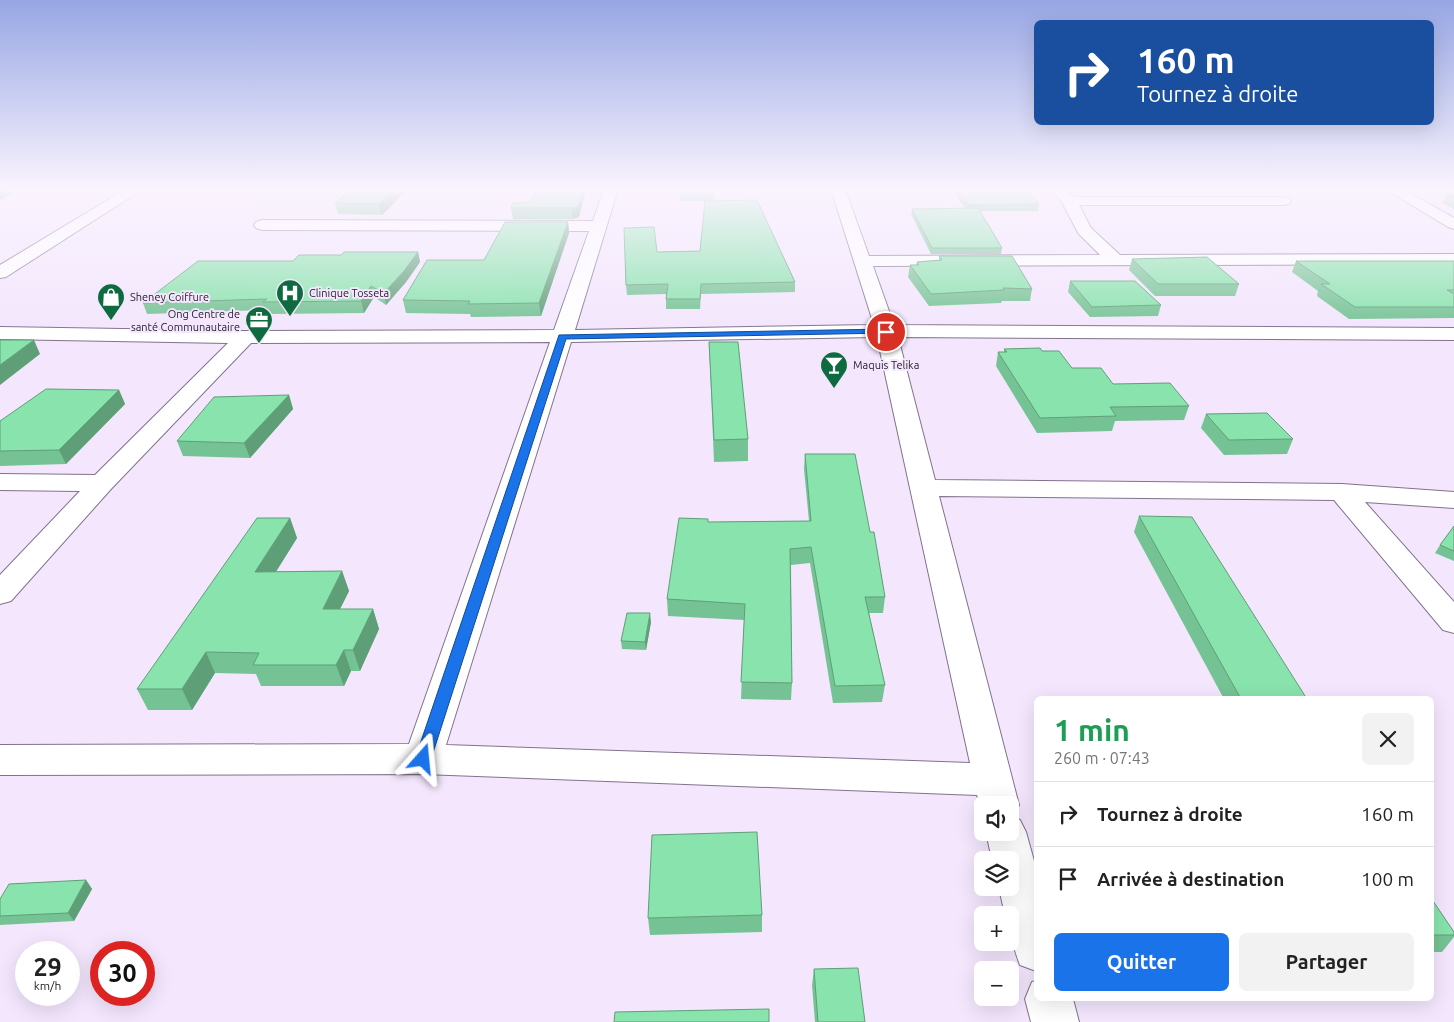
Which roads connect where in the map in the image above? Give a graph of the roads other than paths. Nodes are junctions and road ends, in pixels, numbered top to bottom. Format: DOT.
graph roads {
  1 [pos="59,237"];
  2 [pos="595,237"];
  3 [pos="854,237"];
  4 [pos="1091,237"];
  5 [pos="1454,259"];
  6 [pos="1114,260"];
  7 [pos="862,261"];
  8 [pos="0,273"];
  9 [pos="886,332"];
  10 [pos="0,333"];
  11 [pos="1454,334"];
  12 [pos="562,336"];
  13 [pos="245,337"];
  14 [pos="0,482"];
  15 [pos="102,483"];
  16 [pos="922,488"];
  17 [pos="1342,492"];
  18 [pos="1454,500"];
  19 [pos="0,594"];
  20 [pos="1454,622"];
  21 [pos="423,759"];
  22 [pos="0,760"];
  23 [pos="996,793"];
  24 [pos="1008,841"];
  25 [pos="1034,941"];
  26 [pos="1050,1001"];
  27 [pos="1055,1022"];
  1 -- 8 [label="street"];
  2 -- 12 [label="street"];
  3 -- 7 [label="street"];
  4 -- 6 [label="street"];
  5 -- 6 [label="street"];
  6 -- 7 [label="street"];
  7 -- 9 [label="street"];
  9 -- 11 [label="street"];
  9 -- 12 [label="street"];
  9 -- 16 [label="street"];
  10 -- 13 [label="street"];
  12 -- 13 [label="street"];
  12 -- 21 [label="street"];
  13 -- 15 [label="street"];
  14 -- 15 [label="street"];
  15 -- 19 [label="street"];
  16 -- 17 [label="street"];
  16 -- 23 [label="street"];
  17 -- 18 [label="street"];
  17 -- 20 [label="street"];
  21 -- 22 [label="street"];
  21 -- 23 [label="street"];
  24 -- 25 [label="street"];
  26 -- 27 [label="street"];
}
